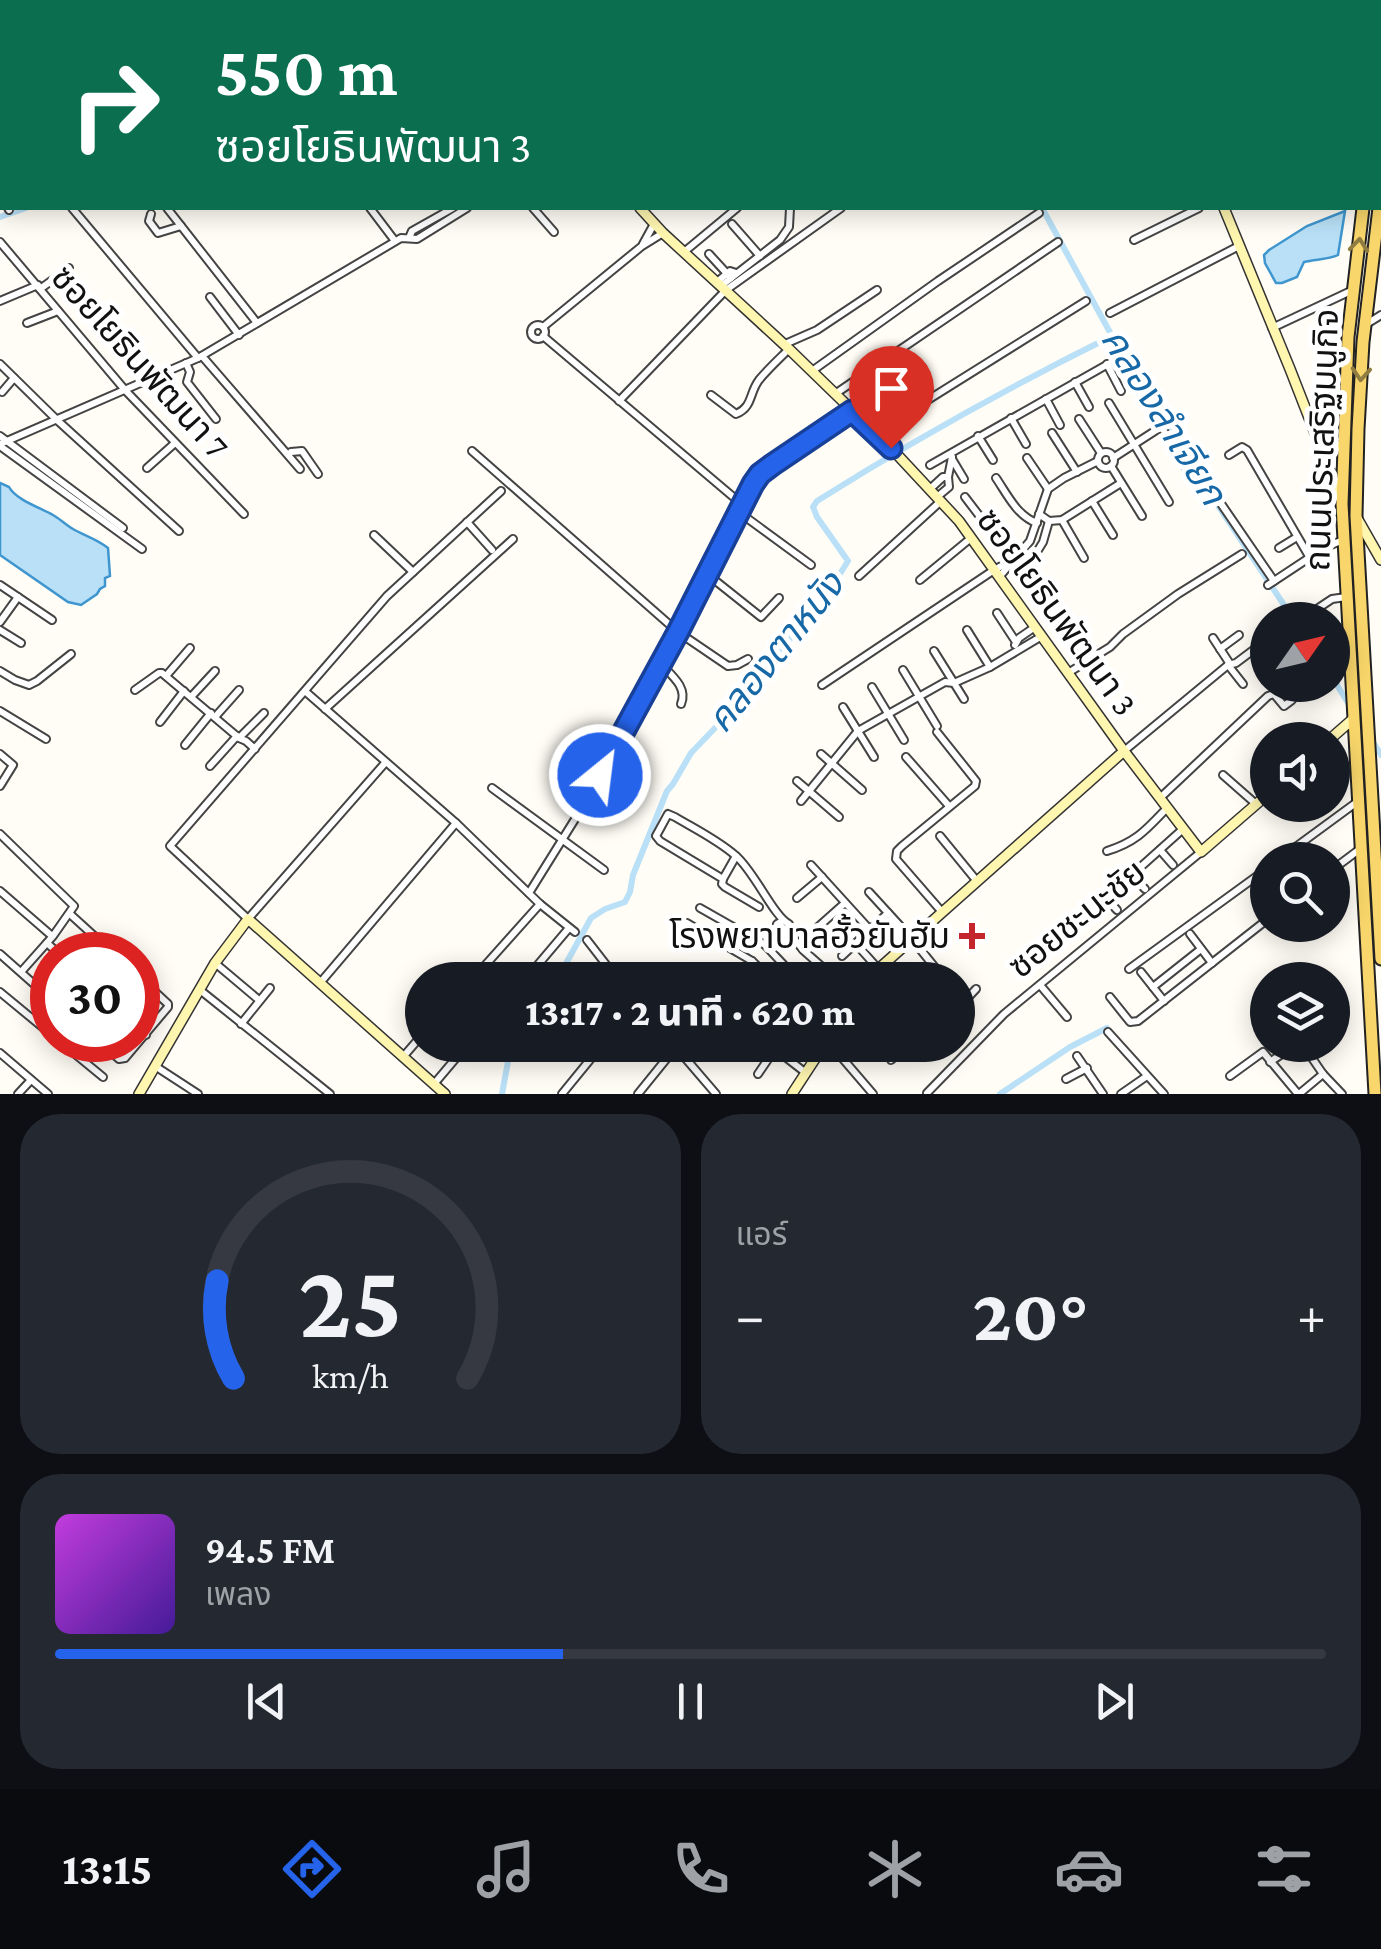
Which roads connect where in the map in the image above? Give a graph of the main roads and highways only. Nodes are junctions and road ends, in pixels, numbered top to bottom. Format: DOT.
graph roads {
  1 [pos="1363,210"];
  2 [pos="1379,210"];
  3 [pos="1376,272"];
  4 [pos="1379,883"];
  5 [pos="1381,950"];
  6 [pos="1381,959"];
  7 [pos="1375,1094"];
  7 -- 1 [label="main road, ถนนประเสริฐมนูกิจ, one-way"];
  2 -- 3 [label="main road, ถนนประเสริฐมนูกิจ"];
  3 -- 4 [label="main road, ถนนประเสริฐมนูกิจ, one-way"];
  4 -- 5 [label="main road, ถนนประเสริฐมนูกิจ"];
  5 -- 6 [label="main road, ถนนประเสริฐมนูกิจ"];
}
